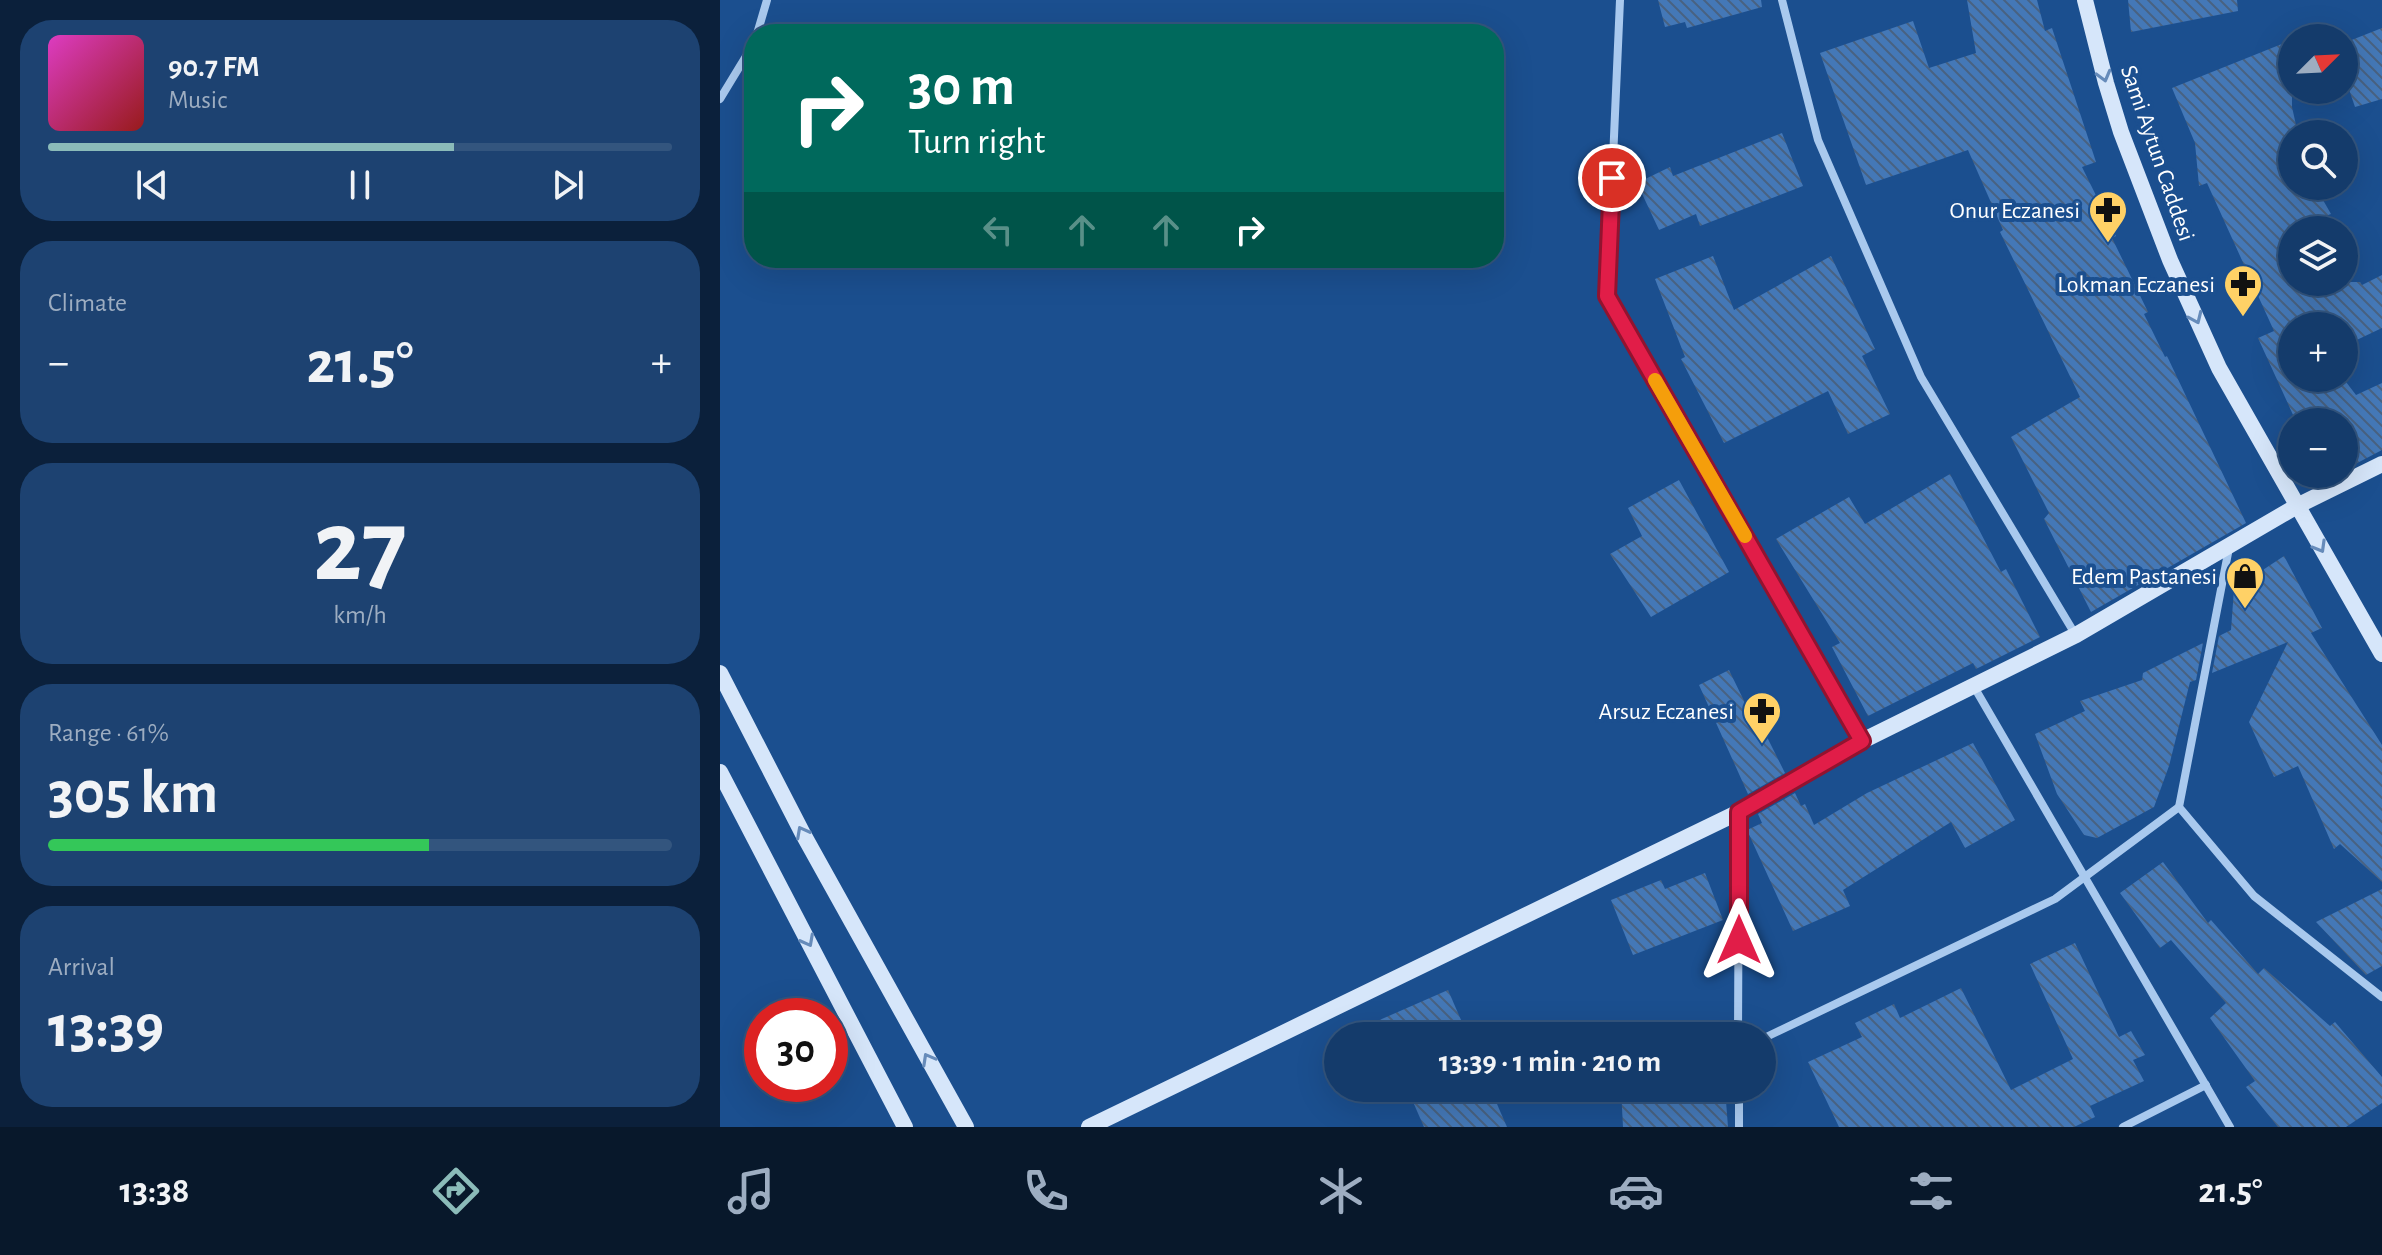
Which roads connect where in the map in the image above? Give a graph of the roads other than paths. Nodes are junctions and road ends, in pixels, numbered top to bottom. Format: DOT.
graph roads {
  1 [pos="767,0"];
  2 [pos="1620,0"];
  3 [pos="1782,0"];
  4 [pos="2085,0"];
  5 [pos="760,24"];
  6 [pos="744,59"];
  7 [pos="720,99"];
  8 [pos="2382,464"];
  9 [pos="2297,506"];
  10 [pos="2230,545"];
  11 [pos="2076,635"];
  12 [pos="2382,654"];
  13 [pos="720,673"];
  14 [pos="1973,685"];
  15 [pos="1862,741"];
  16 [pos="720,772"];
  17 [pos="2179,807"];
  18 [pos="1739,812"];
  19 [pos="2085,877"];
  20 [pos="2382,997"];
  21 [pos="1738,1022"];
  22 [pos="1776,1032"];
  23 [pos="2206,1085"];
  24 [pos="1739,1102"];
  25 [pos="905,1127"];
  26 [pos="966,1127"];
  27 [pos="1089,1127"];
  28 [pos="1739,1127"];
  29 [pos="2123,1127"];
  30 [pos="2230,1127"];
  1 -- 5 [label="street"];
  2 -- 15 [label="street"];
  3 -- 11 [label="street"];
  4 -- 9 [label="street, Sami Aytun Caddesi, one-way"];
  6 -- 7 [label="street"];
  8 -- 9 [label="street"];
  9 -- 10 [label="street"];
  9 -- 12 [label="street, Sami Aytun Caddesi, one-way"];
  10 -- 11 [label="street"];
  10 -- 17 [label="street"];
  11 -- 14 [label="street"];
  26 -- 13 [label="street, one-way"];
  14 -- 15 [label="street"];
  14 -- 19 [label="street"];
  15 -- 18 [label="street"];
  16 -- 25 [label="street, one-way"];
  17 -- 19 [label="street"];
  17 -- 20 [label="street"];
  18 -- 21 [label="street"];
  18 -- 27 [label="street"];
  19 -- 22 [label="street"];
  19 -- 23 [label="street"];
  23 -- 29 [label="street"];
  23 -- 30 [label="street"];
  24 -- 28 [label="street"];
}
